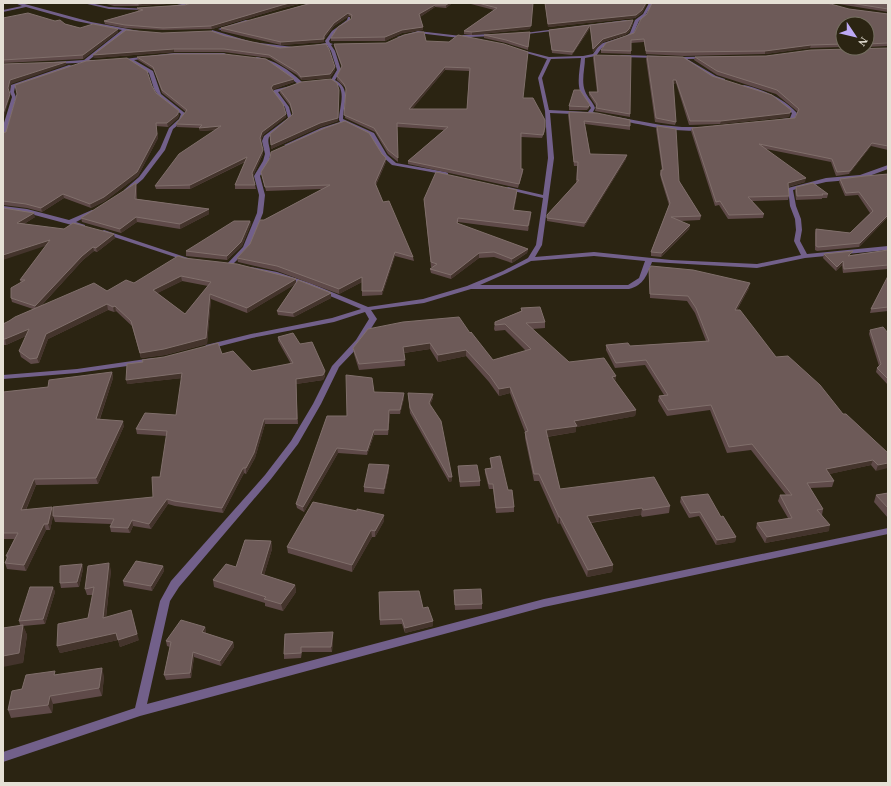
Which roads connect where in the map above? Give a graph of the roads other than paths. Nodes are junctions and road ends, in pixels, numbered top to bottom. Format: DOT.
graph roads {
  1 [pos="17,3"];
  2 [pos="85,3"];
  3 [pos="193,3"];
  4 [pos="315,3"];
  5 [pos="651,3"];
  6 [pos="26,6"];
  7 [pos="164,8"];
  8 [pos="153,9"];
  9 [pos="3,11"];
  10 [pos="258,18"];
  11 [pos="349,18"];
  12 [pos="251,20"];
  13 [pos="637,20"];
  14 [pos="125,30"];
  15 [pos="140,31"];
  16 [pos="205,31"];
  17 [pos="212,31"];
  18 [pos="512,34"];
  19 [pos="498,35"];
  20 [pos="463,36"];
  21 [pos="396,38"];
  22 [pos="485,41"];
  23 [pos="328,44"];
  24 [pos="335,44"];
  25 [pos="312,45"];
  26 [pos="297,46"];
  27 [pos="511,48"];
  28 [pos="230,55"];
  29 [pos="595,55"];
  30 [pos="602,55"];
  31 [pos="617,56"];
  32 [pos="583,57"];
  33 [pos="661,57"];
  34 [pos="745,57"];
  35 [pos="130,58"];
  36 [pos="252,58"];
  37 [pos="549,58"];
  38 [pos="676,58"];
  39 [pos="684,58"];
  40 [pos="114,60"];
  41 [pos="99,61"];
  42 [pos="84,62"];
  43 [pos="50,63"];
  44 [pos="333,80"];
  45 [pos="327,81"];
  46 [pos="314,82"];
  47 [pos="300,83"];
  48 [pos="730,83"];
  49 [pos="737,85"];
  50 [pos="547,111"];
  51 [pos="590,113"];
  52 [pos="597,114"];
  53 [pos="610,117"];
  54 [pos="780,121"];
  55 [pos="344,122"];
  56 [pos="713,128"];
  57 [pos="3,135"];
  58 [pos="280,149"];
  59 [pos="274,151"];
  60 [pos="268,154"];
  61 [pos="888,167"];
  62 [pos="452,176"];
  63 [pos="504,188"];
  64 [pos="119,196"];
  65 [pos="546,197"];
  66 [pos="3,208"];
  67 [pos="99,209"];
  68 [pos="69,223"];
  69 [pos="888,248"];
  70 [pos="806,256"];
  71 [pos="530,259"];
  72 [pos="193,260"];
  73 [pos="649,260"];
  74 [pos="468,287"];
  75 [pos="367,309"];
  76 [pos="201,349"];
  77 [pos="157,360"];
  78 [pos="3,377"];
  79 [pos="888,531"];
  80 [pos="140,712"];
  81 [pos="3,757"];
  1 -- 6 [label="street"];
  2 -- 8 [label="street"];
  3 -- 7 [label="street"];
  4 -- 10 [label="street"];
  5 -- 13 [label="street"];
  6 -- 9 [label="street"];
  6 -- 14 [label="street"];
  11 -- 23 [label="street"];
  12 -- 17 [label="street"];
  13 -- 18 [label="street"];
  13 -- 29 [label="street"];
  14 -- 15 [label="street"];
  14 -- 42 [label="street"];
  16 -- 17 [label="street"];
  17 -- 26 [label="street"];
  19 -- 20 [label="street"];
  20 -- 21 [label="street"];
  20 -- 22 [label="street"];
  23 -- 24 [label="street"];
  23 -- 25 [label="street"];
  23 -- 44 [label="street"];
  27 -- 37 [label="street"];
  28 -- 35 [label="street"];
  29 -- 30 [label="street"];
  29 -- 32 [label="street"];
  31 -- 33 [label="street"];
  32 -- 37 [label="street"];
  32 -- 51 [label="street"];
  34 -- 39 [label="street"];
  35 -- 40 [label="street"];
  35 -- 64 [label="street"];
  36 -- 47 [label="street"];
  37 -- 50 [label="street"];
  38 -- 39 [label="street"];
  39 -- 48 [label="street"];
  41 -- 42 [label="street"];
  42 -- 43 [label="street"];
  42 -- 57 [label="street"];
  44 -- 45 [label="street"];
  44 -- 55 [label="street"];
  46 -- 47 [label="street"];
  47 -- 60 [label="street"];
  49 -- 54 [label="street"];
  50 -- 51 [label="street"];
  50 -- 65 [label="street"];
  51 -- 52 [label="street"];
  53 -- 56 [label="street"];
  55 -- 58 [label="street"];
  55 -- 62 [label="street"];
  59 -- 60 [label="street"];
  60 -- 75 [label="street"];
  61 -- 70 [label="street"];
  63 -- 65 [label="street"];
  65 -- 71 [label="street"];
  66 -- 68 [label="street"];
  67 -- 68 [label="street"];
  68 -- 72 [label="street"];
  69 -- 70 [label="street"];
  70 -- 73 [label="street"];
  71 -- 73 [label="street"];
  71 -- 74 [label="street"];
  73 -- 74 [label="street"];
  74 -- 75 [label="street"];
  75 -- 76 [label="street"];
  75 -- 80 [label="street"];
  77 -- 78 [label="street"];
  79 -- 80 [label="street"];
  80 -- 81 [label="street"];
}
